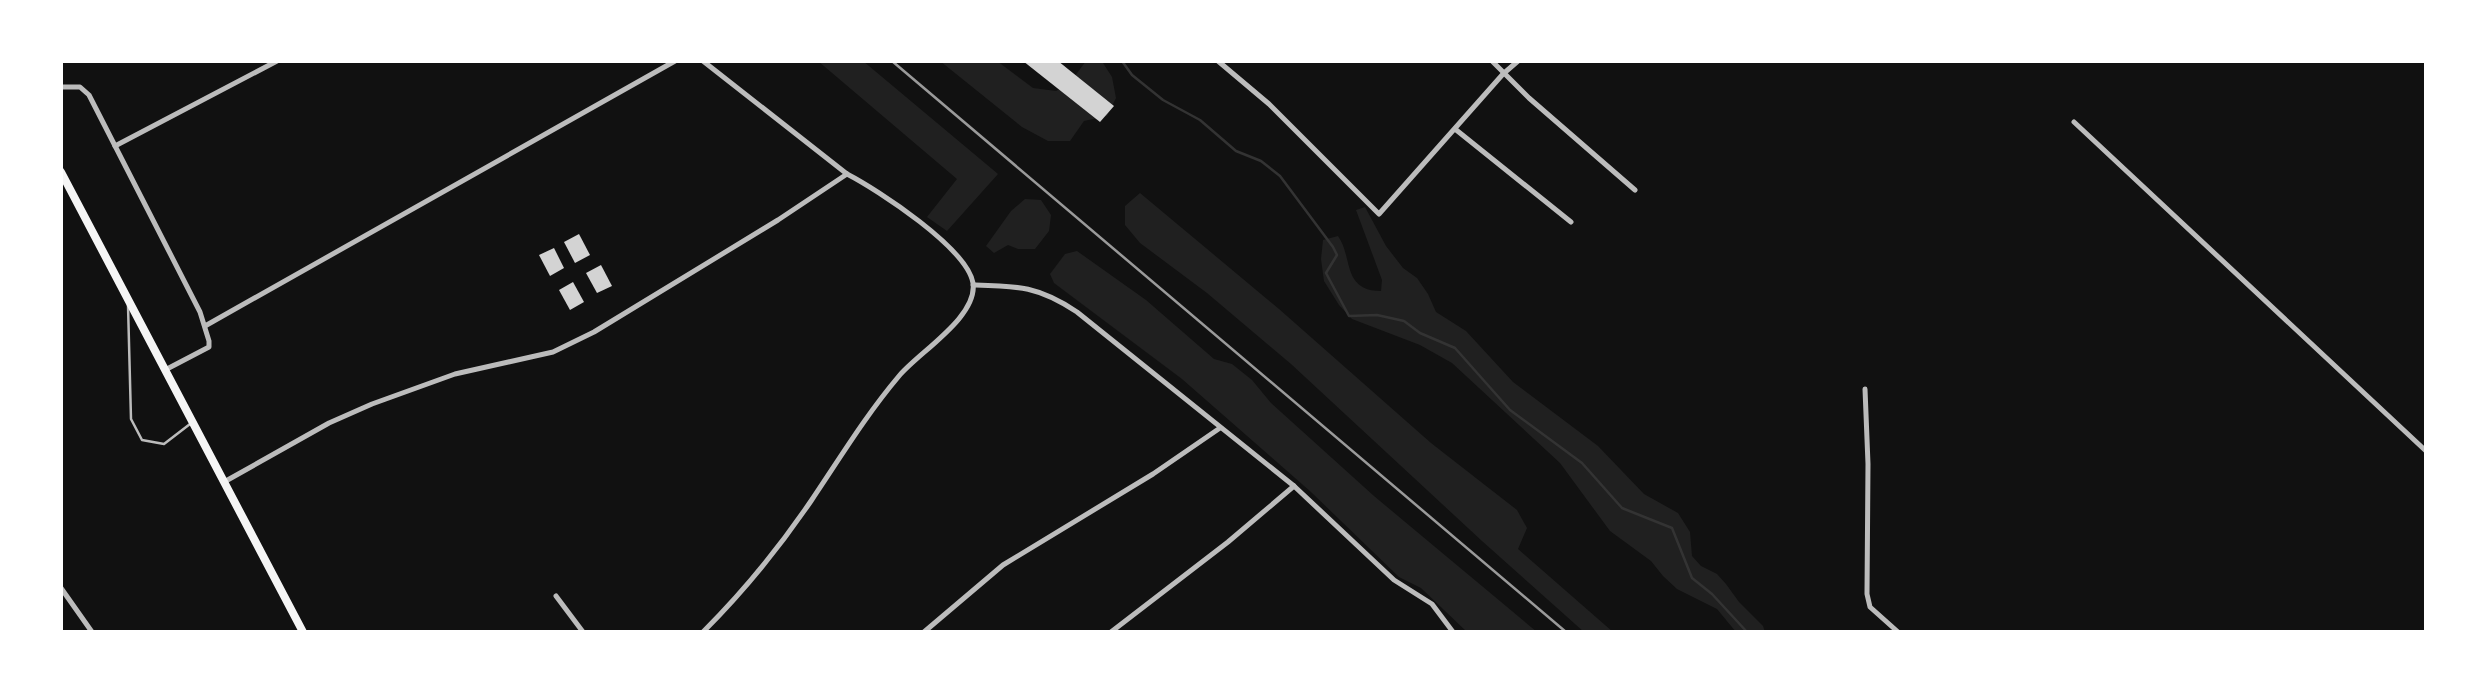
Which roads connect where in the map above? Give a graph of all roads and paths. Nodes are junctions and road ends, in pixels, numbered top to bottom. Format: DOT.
graph roads {
  1 [pos="278,61"];
  2 [pos="675,61"];
  3 [pos="703,61"];
  4 [pos="1218,61"];
  5 [pos="1492,61"];
  6 [pos="1518,61"];
  7 [pos="1503,74"];
  8 [pos="61,87"];
  9 [pos="2074,122"];
  10 [pos="1455,129"];
  11 [pos="115,146"];
  12 [pos="61,172"];
  13 [pos="847,174"];
  14 [pos="1635,190"];
  15 [pos="1571,222"];
  16 [pos="973,285"];
  17 [pos="128,299"];
  18 [pos="205,326"];
  19 [pos="165,370"];
  20 [pos="1865,389"];
  21 [pos="193,422"];
  22 [pos="1220,428"];
  23 [pos="2426,451"];
  24 [pos="224,482"];
  25 [pos="1294,486"];
  26 [pos="61,588"];
  27 [pos="556,596"];
  28 [pos="89,631"];
  29 [pos="1450,631"];
  30 [pos="303,632"];
  31 [pos="583,632"];
  32 [pos="703,632"];
  33 [pos="923,632"];
  34 [pos="1111,632"];
  35 [pos="1898,632"];
  1 -- 11 [label="street"];
  2 -- 18 [label="street"];
  3 -- 13 [label="street"];
  4 -- 10 [label="street"];
  5 -- 7 [label="street"];
  6 -- 7 [label="street"];
  7 -- 10 [label="street"];
  7 -- 14 [label="street"];
  8 -- 11 [label="street"];
  9 -- 23 [label="street"];
  10 -- 15 [label="street"];
  11 -- 18 [label="street"];
  12 -- 17 [label="main road"];
  13 -- 16 [label="street"];
  13 -- 24 [label="street"];
  16 -- 22 [label="street"];
  16 -- 32 [label="street"];
  17 -- 19 [label="main road"];
  17 -- 21 [label="lane"];
  18 -- 19 [label="street"];
  19 -- 21 [label="main road"];
  20 -- 35 [label="street"];
  21 -- 24 [label="main road"];
  22 -- 25 [label="street"];
  22 -- 33 [label="street"];
  24 -- 30 [label="main road"];
  25 -- 29 [label="street"];
  25 -- 34 [label="street"];
  26 -- 28 [label="street"];
  27 -- 31 [label="street"];
}
